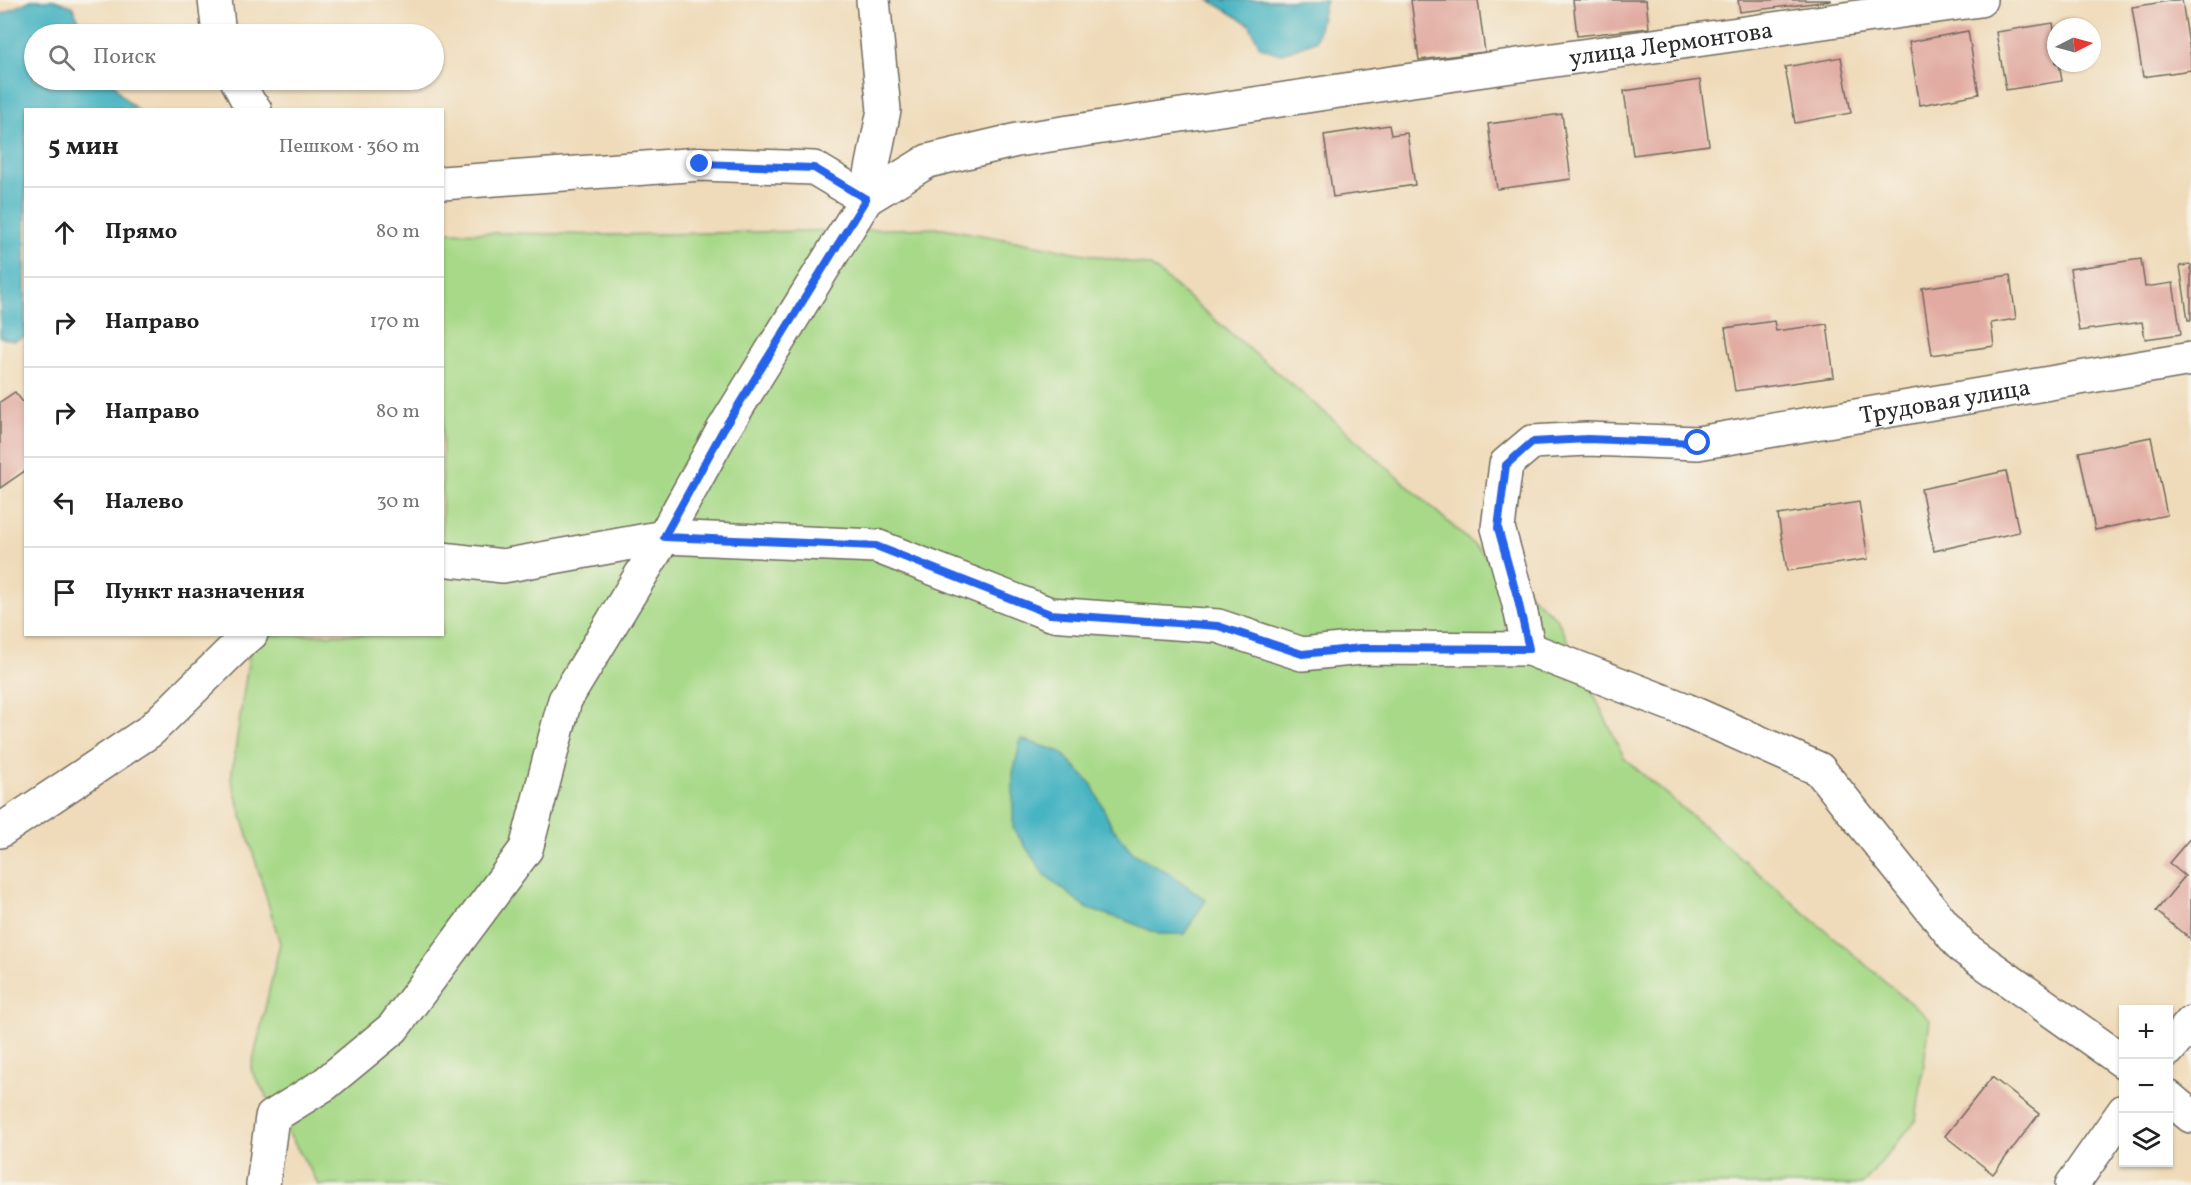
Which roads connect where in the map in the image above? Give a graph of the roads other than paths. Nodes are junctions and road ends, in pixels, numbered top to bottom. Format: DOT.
graph roads {
  1 [pos="215,0"];
  2 [pos="873,0"];
  3 [pos="1980,0"];
  4 [pos="218,24"];
  5 [pos="242,90"];
  6 [pos="253,108"];
  7 [pos="444,183"];
  8 [pos="866,199"];
  9 [pos="2191,358"];
  10 [pos="664,537"];
  11 [pos="444,559"];
  12 [pos="248,636"];
  13 [pos="1529,649"];
  14 [pos="0,831"];
  15 [pos="2191,1023"];
  16 [pos="2173,1045"];
  17 [pos="2120,1059"];
  18 [pos="2173,1100"];
  19 [pos="2123,1113"];
  20 [pos="2191,1116"];
  21 [pos="262,1185"];
  22 [pos="2072,1185"];
  1 -- 4 [label="street"];
  2 -- 8 [label="street"];
  3 -- 8 [label="street, улица Лермонтова"];
  5 -- 6 [label="street"];
  7 -- 8 [label="street"];
  8 -- 10 [label="street"];
  9 -- 13 [label="street, Трудовая улица"];
  10 -- 11 [label="street"];
  10 -- 13 [label="street"];
  10 -- 21 [label="street"];
  12 -- 14 [label="street"];
  13 -- 17 [label="street"];
  15 -- 16 [label="street"];
  18 -- 20 [label="street"];
  19 -- 22 [label="street"];
}
